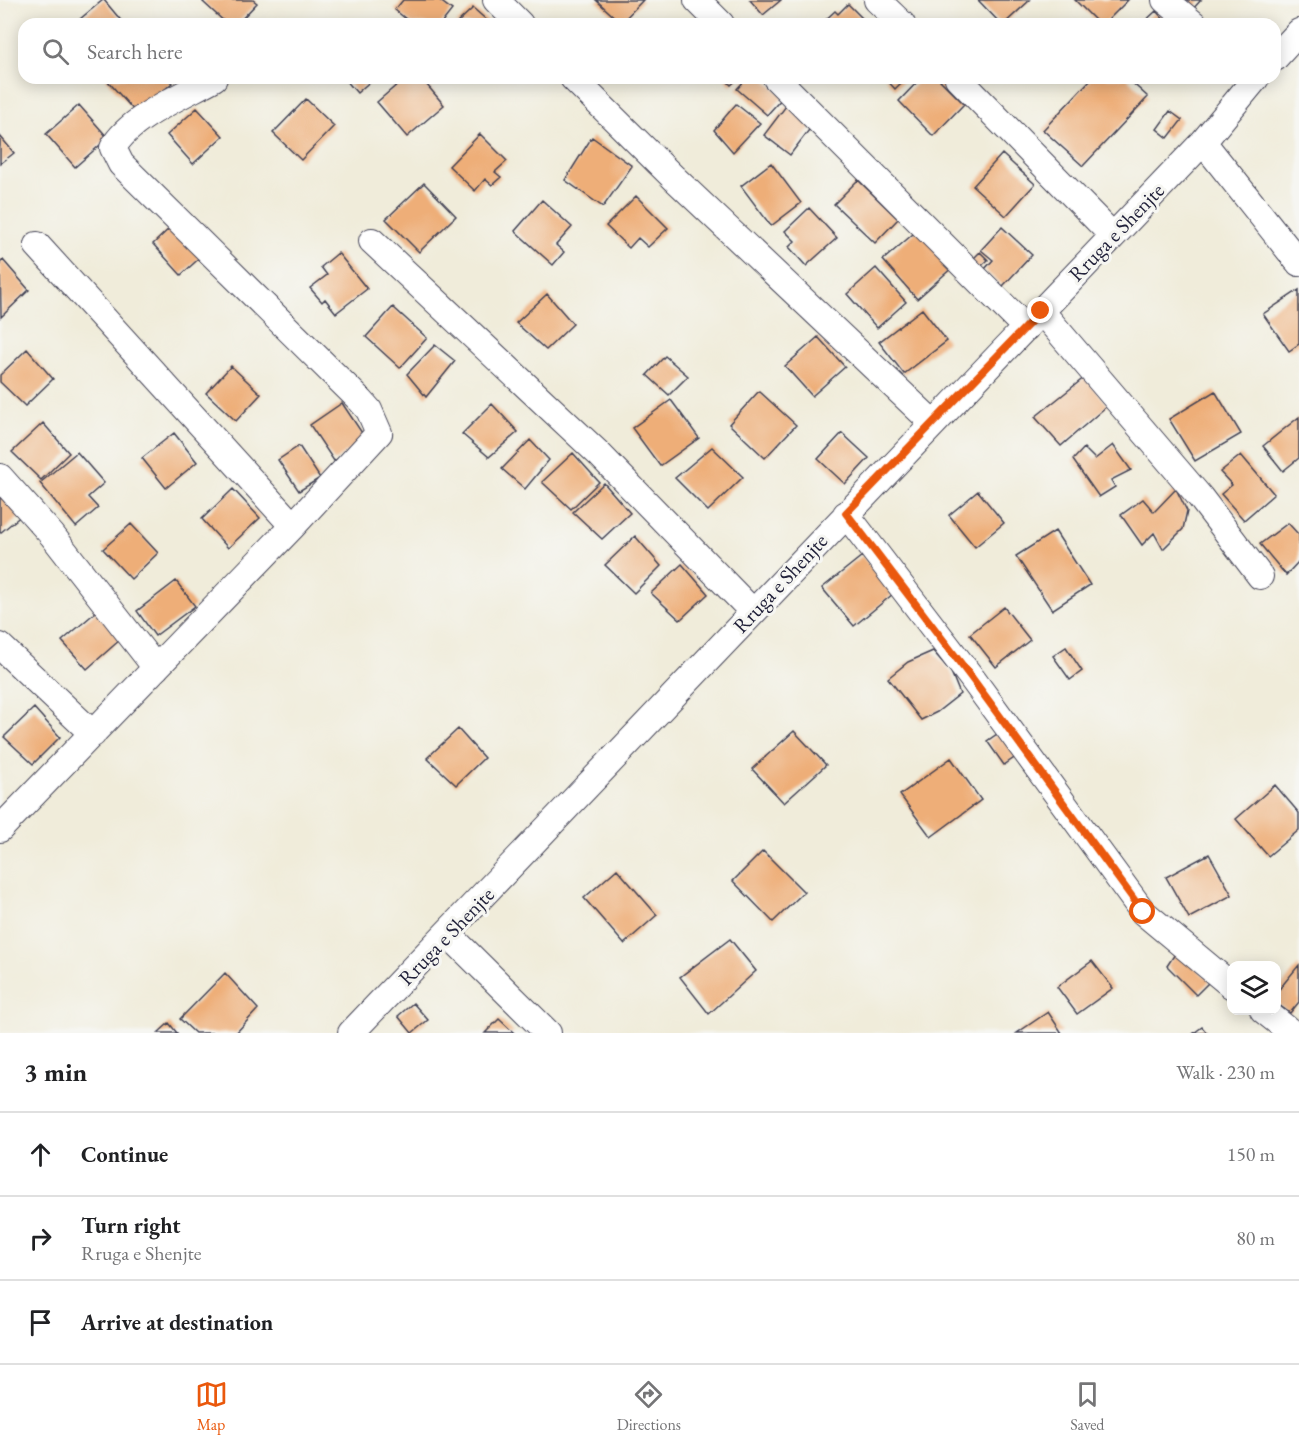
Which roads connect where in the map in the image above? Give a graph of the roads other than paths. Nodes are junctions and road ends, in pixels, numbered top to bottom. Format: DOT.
graph roads {
  1 [pos="496,0"];
  2 [pos="697,0"];
  3 [pos="877,0"];
  4 [pos="1165,0"];
  5 [pos="514,18"];
  6 [pos="715,18"];
  7 [pos="896,18"];
  8 [pos="1187,18"];
  9 [pos="1299,32"];
  10 [pos="1281,52"];
  11 [pos="204,84"];
  12 [pos="579,84"];
  13 [pos="782,84"];
  14 [pos="964,84"];
  15 [pos="1251,84"];
  16 [pos="1203,142"];
  17 [pos="1112,235"];
  18 [pos="372,241"];
  19 [pos="37,245"];
  20 [pos="1299,263"];
  21 [pos="1033,319"];
  22 [pos="933,423"];
  23 [pos="0,477"];
  24 [pos="846,513"];
  25 [pos="293,526"];
  26 [pos="1260,576"];
  27 [pos="753,612"];
  28 [pos="0,646"];
  29 [pos="156,668"];
  30 [pos="93,734"];
  31 [pos="0,830"];
  32 [pos="448,934"];
  33 [pos="1227,982"];
  34 [pos="1268,1015"];
  35 [pos="351,1033"];
  36 [pos="548,1033"];
  37 [pos="1292,1033"];
  1 -- 5 [label="street"];
  2 -- 6 [label="street"];
  3 -- 7 [label="street"];
  4 -- 8 [label="street"];
  9 -- 10 [label="street"];
  11 -- 25 [label="street"];
  12 -- 22 [label="street"];
  13 -- 21 [label="street"];
  14 -- 17 [label="street"];
  15 -- 16 [label="street, Rruga e Shenjte"];
  16 -- 17 [label="street, Rruga e Shenjte"];
  16 -- 20 [label="street"];
  17 -- 21 [label="street, Rruga e Shenjte"];
  18 -- 27 [label="street"];
  19 -- 25 [label="street"];
  21 -- 22 [label="street, Rruga e Shenjte"];
  21 -- 26 [label="street"];
  22 -- 24 [label="street, Rruga e Shenjte"];
  23 -- 29 [label="street"];
  24 -- 27 [label="street, Rruga e Shenjte"];
  24 -- 33 [label="street"];
  25 -- 29 [label="street"];
  27 -- 32 [label="street, Rruga e Shenjte"];
  28 -- 30 [label="street"];
  29 -- 30 [label="street"];
  30 -- 31 [label="street"];
  32 -- 35 [label="street, Rruga e Shenjte"];
  32 -- 36 [label="street"];
  34 -- 37 [label="street"];
}
